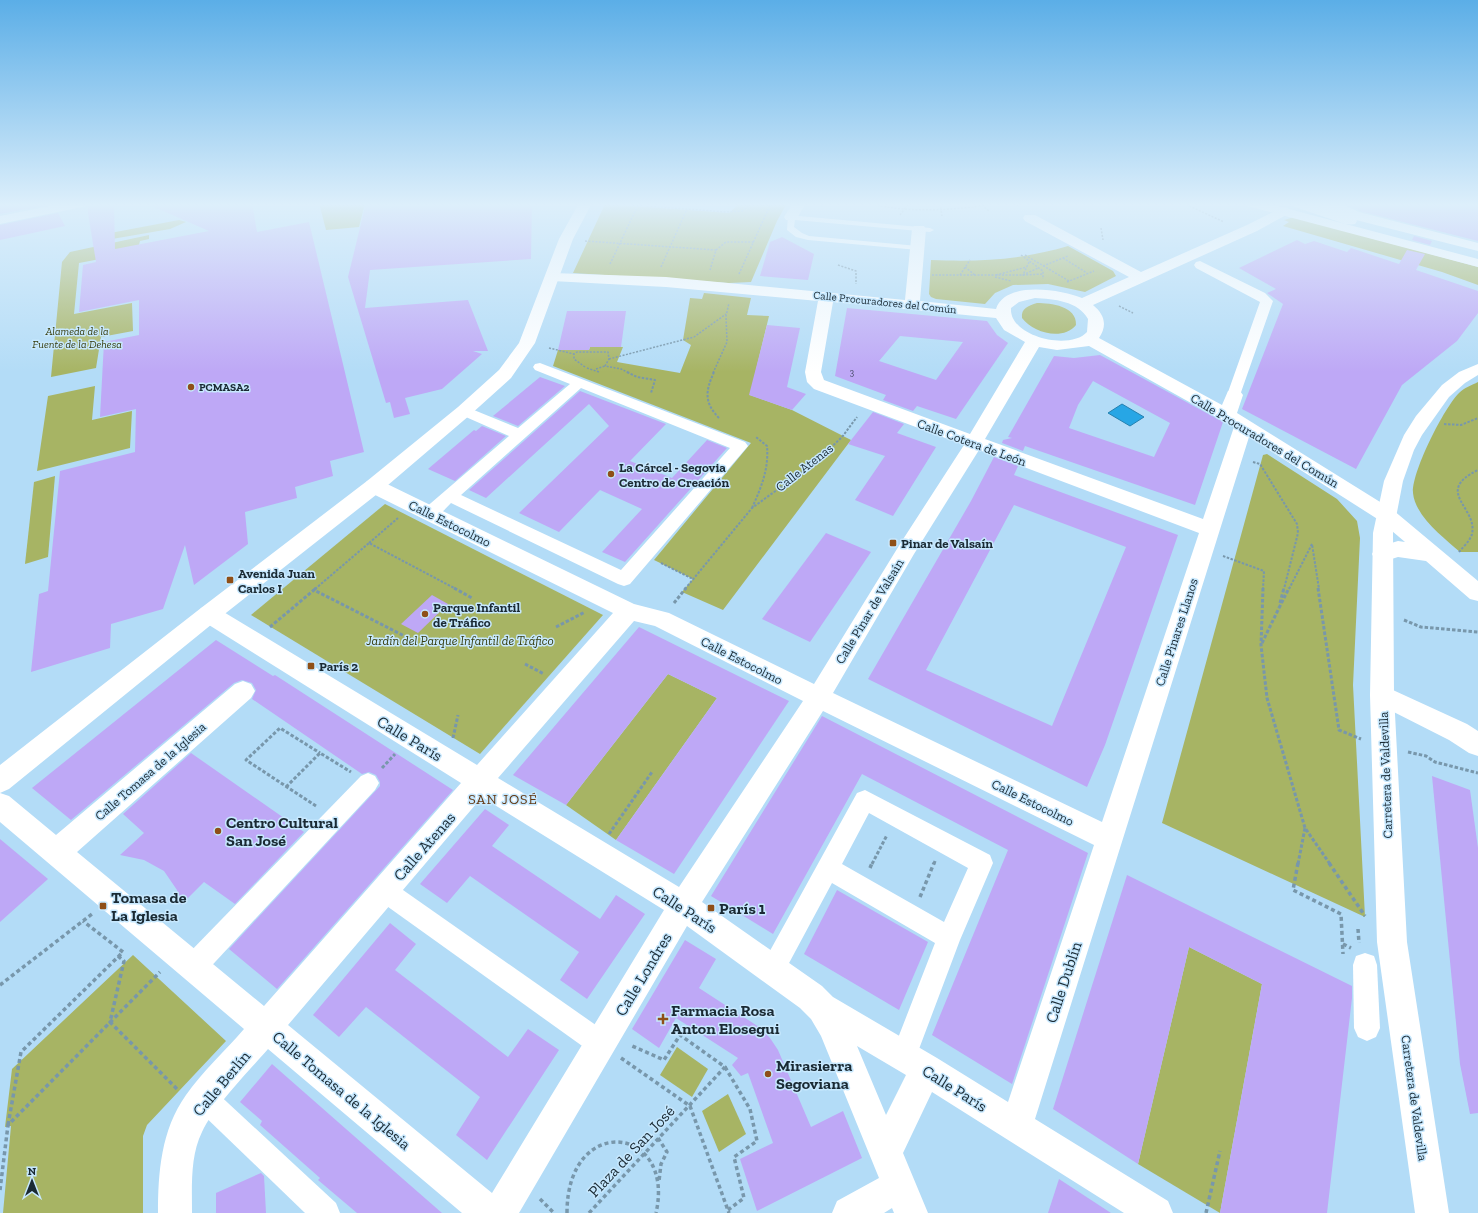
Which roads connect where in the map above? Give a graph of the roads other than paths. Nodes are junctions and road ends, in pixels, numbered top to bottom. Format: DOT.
graph roads {
  1 [pos="558,260"];
  2 [pos="917,260"];
  3 [pos="1108,260"];
  4 [pos="1178,260"];
  5 [pos="1189,260"];
  6 [pos="1466,260"];
  7 [pos="1478,263"];
  8 [pos="1200,265"];
  9 [pos="1139,276"];
  10 [pos="552,277"];
  11 [pos="826,297"];
  12 [pos="1081,304"];
  13 [pos="912,305"];
  14 [pos="1003,314"];
  15 [pos="1089,339"];
  16 [pos="1034,342"];
  17 [pos="540,367"];
  18 [pos="1478,369"];
  19 [pos="574,380"];
  20 [pos="1234,395"];
  21 [pos="464,412"];
  22 [pos="1235,421"];
  23 [pos="520,435"];
  24 [pos="974,443"];
  25 [pos="374,486"];
  26 [pos="450,496"];
  27 [pos="422,509"];
  28 [pos="1386,515"];
  29 [pos="1207,539"];
  30 [pos="1382,554"];
  31 [pos="1432,554"];
  32 [pos="1478,593"];
  33 [pos="629,611"];
  34 [pos="209,614"];
  35 [pos="243,691"];
  36 [pos="1382,695"];
  37 [pos="818,698"];
  38 [pos="1478,745"];
  39 [pos="0,781"];
  40 [pos="480,781"];
  41 [pos="368,783"];
  42 [pos="0,805"];
  43 [pos="1109,839"];
  44 [pos="56,852"];
  45 [pos="827,868"];
  46 [pos="385,891"];
  47 [pos="683,906"];
  48 [pos="949,938"];
  49 [pos="1364,965"];
  50 [pos="180,966"];
  51 [pos="772,969"];
  52 [pos="822,1008"];
  53 [pos="268,1028"];
  54 [pos="1367,1028"];
  55 [pos="617,1048"];
  56 [pos="915,1062"];
  57 [pos="195,1093"];
  58 [pos="1016,1126"];
  59 [pos="885,1153"];
  60 [pos="904,1199"];
  61 [pos="175,1213"];
  62 [pos="326,1213"];
  63 [pos="489,1213"];
  64 [pos="500,1213"];
  65 [pos="849,1213"];
  66 [pos="1156,1213"];
  67 [pos="1432,1213"];
  1 -- 10 [label="street"];
  2 -- 13 [label="street"];
  3 -- 9 [label="street"];
  4 -- 9 [label="street"];
  5 -- 8 [label="street"];
  6 -- 7 [label="street"];
  8 -- 20 [label="street"];
  9 -- 12 [label="street"];
  10 -- 11 [label="street, Calle Procuradores del Común"];
  10 -- 21 [label="street"];
  11 -- 13 [label="street, Calle Procuradores del Común"];
  11 -- 24 [label="street, Calle Cotera de León"];
  12 -- 14 [label="street"];
  12 -- 15 [label="street"];
  13 -- 14 [label="street, Calle Procuradores del Común"];
  14 -- 16 [label="street"];
  15 -- 16 [label="street"];
  15 -- 22 [label="street, Calle Procuradores del Común"];
  16 -- 24 [label="street, Calle Pinar de Valsaín"];
  17 -- 19 [label="street"];
  18 -- 28 [label="street, Carretera de Valdevilla"];
  19 -- 23 [label="street"];
  19 -- 26 [label="street"];
  20 -- 22 [label="street, Calle Pinares Llanos"];
  21 -- 23 [label="street"];
  21 -- 25 [label="street"];
  22 -- 28 [label="street, Calle Procuradores del Común"];
  22 -- 29 [label="street, Calle Pinares Llanos"];
  23 -- 26 [label="street"];
  24 -- 29 [label="street, Calle Cotera de León"];
  24 -- 37 [label="street, Calle Pinar de Valsaín"];
  25 -- 27 [label="street, Calle Estocolmo"];
  25 -- 34 [label="street"];
  26 -- 27 [label="street"];
  27 -- 33 [label="street, Calle Estocolmo"];
  28 -- 30 [label="street, Carretera de Valdevilla"];
  28 -- 31 [label="street, Calle Procuradores del Común"];
  29 -- 43 [label="street, Calle Pinares Llanos"];
  30 -- 31 [label="street"];
  30 -- 36 [label="street, Carretera de Valdevilla"];
  31 -- 32 [label="street, Calle Procuradores del Común"];
  33 -- 37 [label="street, Calle Estocolmo"];
  33 -- 40 [label="street, Calle Atenas"];
  34 -- 39 [label="street"];
  34 -- 40 [label="street, Calle París"];
  35 -- 44 [label="street, Calle Tomasa de la Iglesia"];
  36 -- 38 [label="street"];
  36 -- 67 [label="street, Carretera de Valdevilla"];
  37 -- 43 [label="street, Calle Estocolmo"];
  37 -- 47 [label="street, Calle Londres"];
  40 -- 46 [label="street, Calle Atenas"];
  40 -- 47 [label="street, Calle París"];
  41 -- 50 [label="street"];
  42 -- 44 [label="street, Calle Tomasa de la Iglesia"];
  43 -- 58 [label="street, Calle Dublín"];
  44 -- 50 [label="street, Calle Tomasa de la Iglesia"];
  45 -- 48 [label="street"];
  45 -- 48 [label="street"];
  45 -- 51 [label="street"];
  46 -- 53 [label="street, Calle Atenas"];
  46 -- 55 [label="street"];
  47 -- 51 [label="street, Calle París"];
  47 -- 55 [label="street, Calle Londres"];
  48 -- 56 [label="street"];
  49 -- 54 [label="street"];
  50 -- 53 [label="street, Calle Tomasa de la Iglesia"];
  51 -- 52 [label="street, Calle París"];
  52 -- 56 [label="street, Calle París"];
  52 -- 59 [label="street"];
  53 -- 57 [label="street, Calle Berlín"];
  53 -- 63 [label="street, Calle Tomasa de la Iglesia"];
  55 -- 64 [label="street, Calle Londres"];
  56 -- 58 [label="street, Calle París"];
  56 -- 59 [label="street"];
  57 -- 61 [label="street, Calle Berlín"];
  57 -- 62 [label="street"];
  58 -- 66 [label="street, Calle París"];
  59 -- 60 [label="street"];
  60 -- 65 [label="street"];
}
